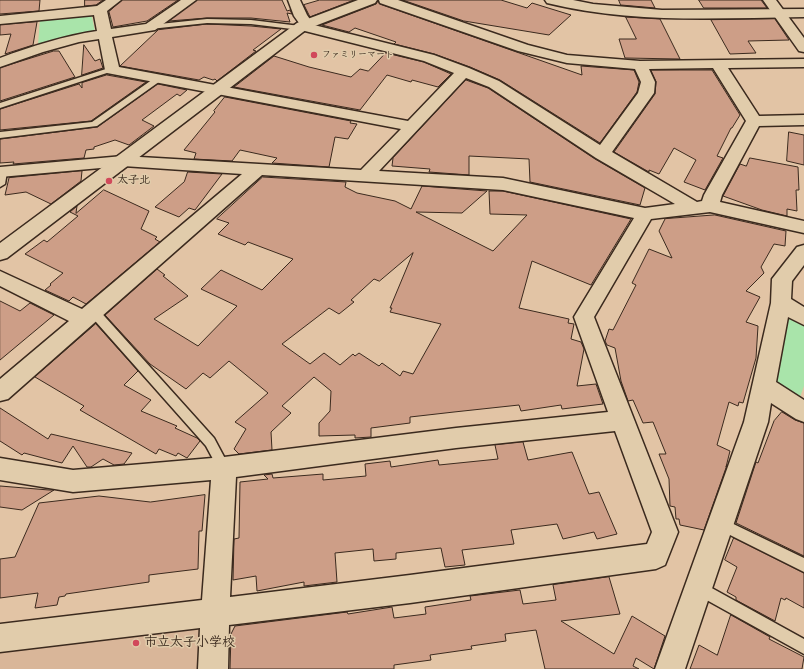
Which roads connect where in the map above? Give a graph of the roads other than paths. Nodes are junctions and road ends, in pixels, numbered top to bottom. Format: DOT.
graph roads {
  1 [pos="116,0"];
  2 [pos="190,0"];
  3 [pos="294,0"];
  4 [pos="370,0"];
  5 [pos="385,0"];
  6 [pos="552,0"];
  7 [pos="769,0"];
  8 [pos="100,10"];
  9 [pos="778,13"];
  10 [pos="804,13"];
  11 [pos="0,20"];
  12 [pos="303,26"];
  13 [pos="150,27"];
  14 [pos="104,34"];
  15 [pos="804,48"];
  16 [pos="0,63"];
  17 [pos="717,63"];
  18 [pos="804,63"];
  19 [pos="640,65"];
  20 [pos="112,70"];
  21 [pos="464,71"];
  22 [pos="159,79"];
  23 [pos="218,90"];
  24 [pos="0,106"];
  25 [pos="804,120"];
  26 [pos="754,121"];
  27 [pos="412,126"];
  28 [pos="0,135"];
  29 [pos="602,154"];
  30 [pos="123,161"];
  31 [pos="257,170"];
  32 [pos="1,176"];
  33 [pos="365,176"];
  34 [pos="703,207"];
  35 [pos="645,214"];
  36 [pos="804,227"];
  37 [pos="804,252"];
  38 [pos="0,253"];
  39 [pos="0,278"];
  40 [pos="781,303"];
  41 [pos="88,315"];
  42 [pos="804,317"];
  43 [pos="764,386"];
  44 [pos="0,392"];
  45 [pos="804,412"];
  46 [pos="623,420"];
  47 [pos="224,468"];
  48 [pos="0,469"];
  49 [pos="721,524"];
  50 [pos="804,565"];
  51 [pos="699,588"];
  52 [pos="215,612"];
  53 [pos="0,638"];
  54 [pos="804,647"];
  55 [pos="213,669"];
  56 [pos="670,669"];
  1 -- 8 [label="street"];
  2 -- 13 [label="street"];
  3 -- 12 [label="street"];
  4 -- 12 [label="street"];
  5 -- 19 [label="street"];
  6 -- 9 [label="street"];
  7 -- 9 [label="street"];
  8 -- 11 [label="street"];
  8 -- 14 [label="street"];
  9 -- 10 [label="street"];
  9 -- 15 [label="street"];
  12 -- 13 [label="lane"];
  12 -- 21 [label="street"];
  12 -- 23 [label="street"];
  13 -- 14 [label="street"];
  14 -- 16 [label="street"];
  14 -- 20 [label="street"];
  17 -- 18 [label="street"];
  17 -- 19 [label="street"];
  17 -- 26 [label="street"];
  19 -- 29 [label="street"];
  20 -- 22 [label="street"];
  20 -- 24 [label="lane"];
  21 -- 27 [label="street"];
  21 -- 29 [label="street"];
  22 -- 23 [label="street"];
  22 -- 28 [label="lane"];
  23 -- 27 [label="street"];
  23 -- 30 [label="street"];
  25 -- 26 [label="street"];
  26 -- 34 [label="street"];
  27 -- 33 [label="street"];
  29 -- 34 [label="street"];
  30 -- 31 [label="street"];
  30 -- 32 [label="street"];
  30 -- 38 [label="street"];
  31 -- 33 [label="street"];
  31 -- 41 [label="street"];
  33 -- 35 [label="street"];
  34 -- 35 [label="street"];
  34 -- 36 [label="street"];
  35 -- 46 [label="street"];
  37 -- 40 [label="street"];
  39 -- 41 [label="street"];
  40 -- 42 [label="street"];
  40 -- 43 [label="street"];
  41 -- 44 [label="street"];
  41 -- 47 [label="lane"];
  43 -- 45 [label="street"];
  43 -- 49 [label="street"];
  46 -- 47 [label="street"];
  46 -- 52 [label="street"];
  47 -- 48 [label="street"];
  47 -- 52 [label="street"];
  49 -- 50 [label="lane"];
  49 -- 51 [label="street"];
  51 -- 54 [label="lane"];
  51 -- 56 [label="street"];
  52 -- 53 [label="street"];
  52 -- 55 [label="street"];
}
